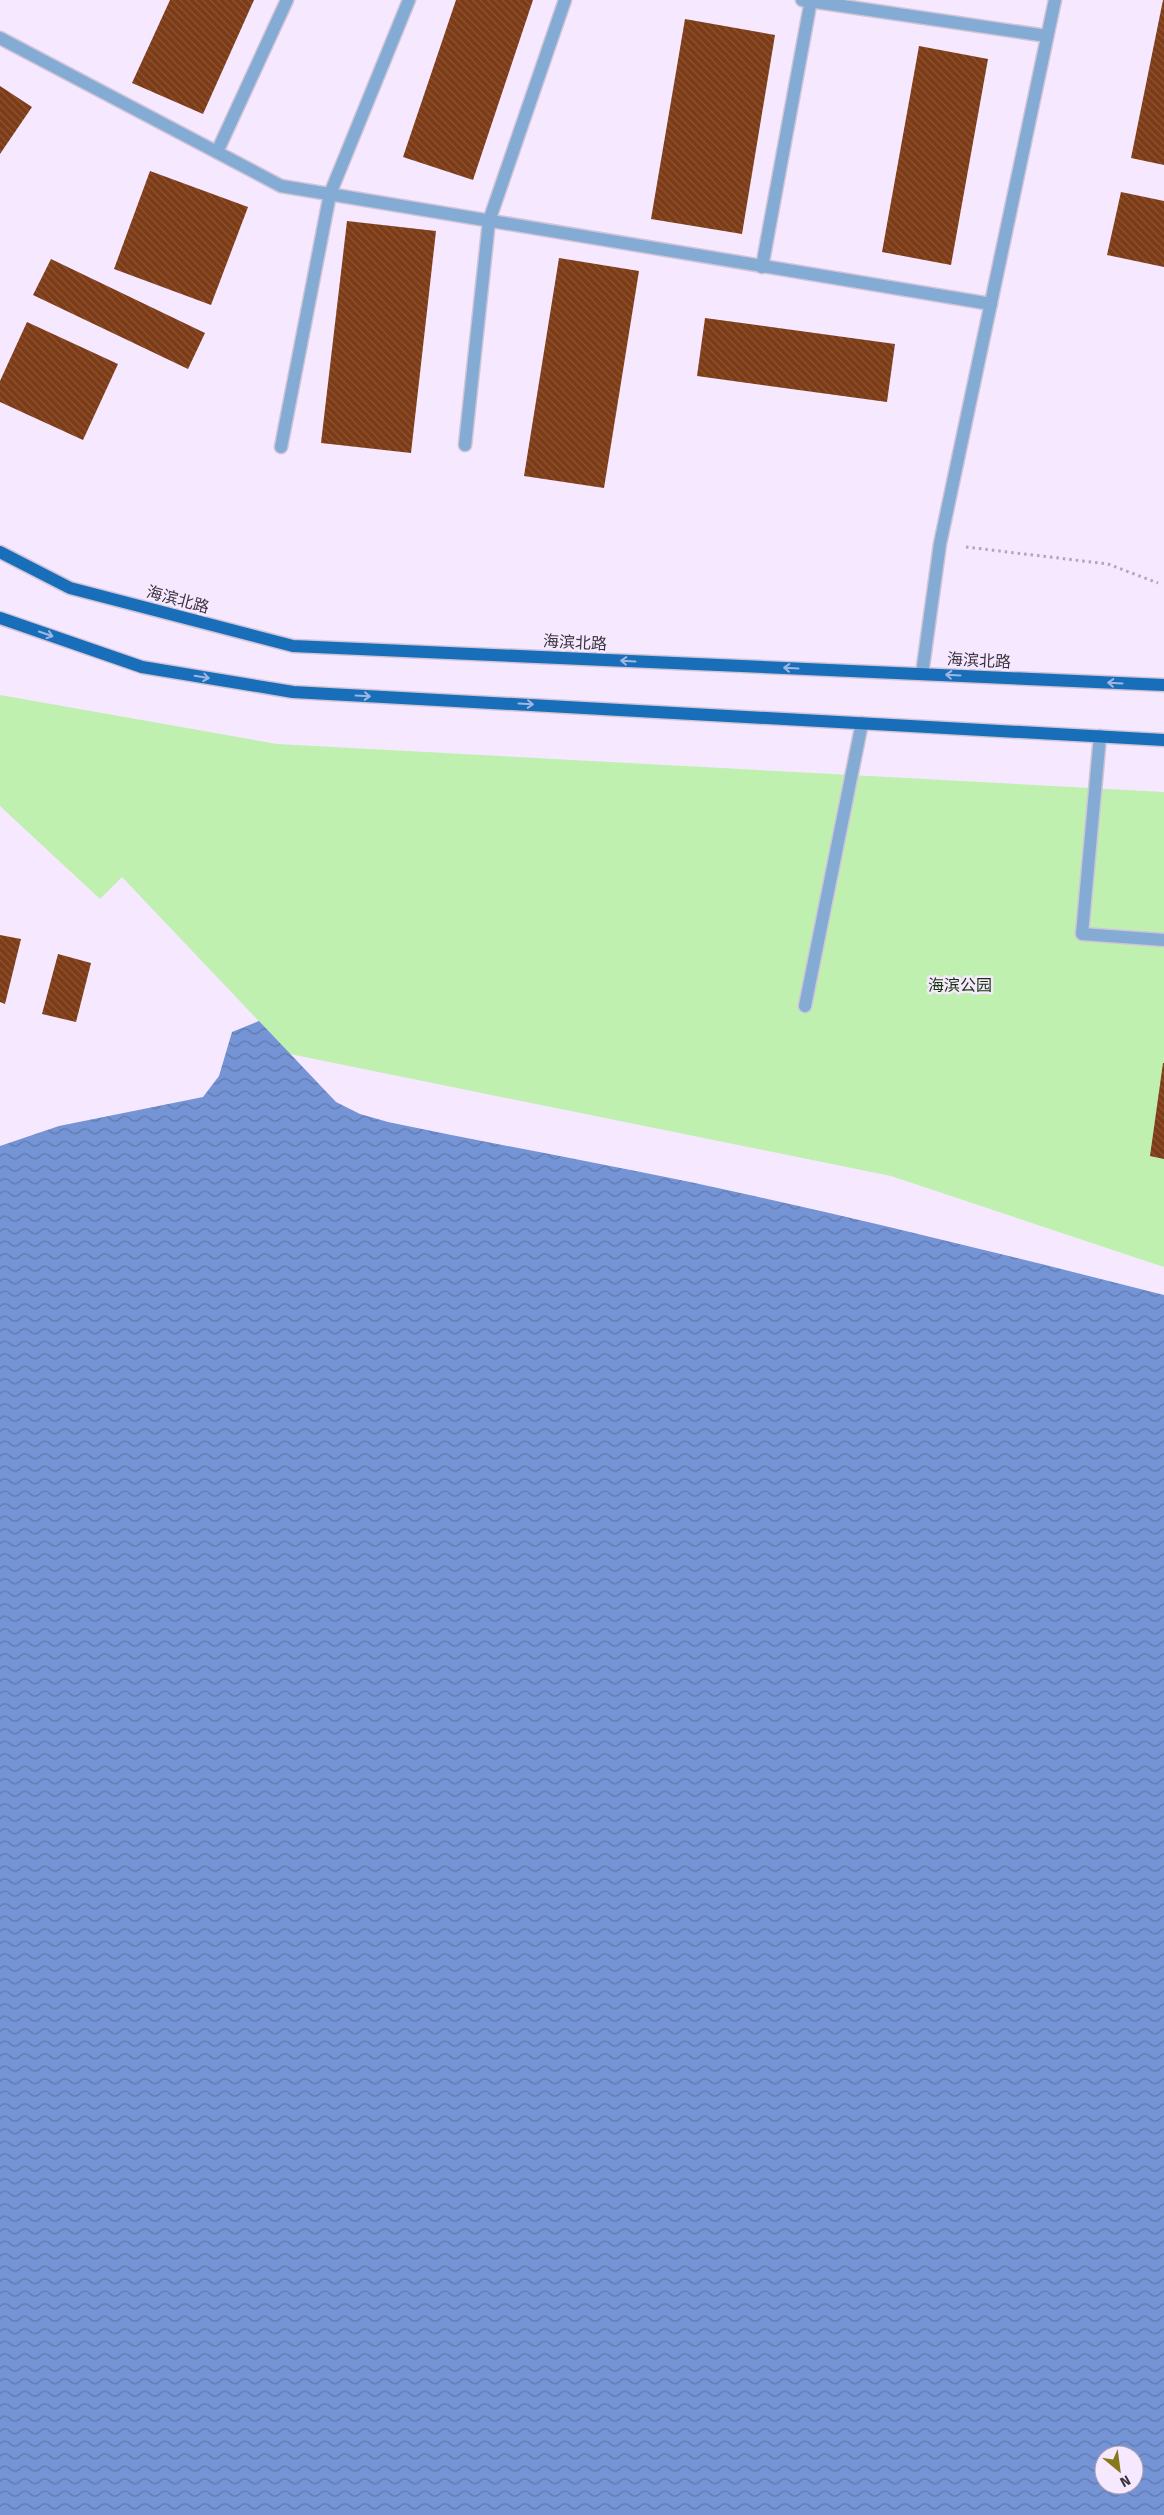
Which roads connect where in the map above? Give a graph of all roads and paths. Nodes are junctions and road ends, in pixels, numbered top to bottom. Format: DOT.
graph roads {
  1 [pos="287,0"];
  2 [pos="408,0"];
  3 [pos="565,0"];
  4 [pos="808,0"];
  5 [pos="1055,0"];
  6 [pos="1047,36"];
  7 [pos="0,38"];
  8 [pos="217,152"];
  9 [pos="330,194"];
  10 [pos="489,220"];
  11 [pos="762,266"];
  12 [pos="991,304"];
  13 [pos="465,445"];
  14 [pos="281,447"];
  15 [pos="940,544"];
  16 [pos="0,552"];
  17 [pos="1158,583"];
  18 [pos="0,618"];
  19 [pos="922,674"];
  20 [pos="1164,685"];
  21 [pos="862,723"];
  22 [pos="1100,736"];
  23 [pos="1164,740"];
  24 [pos="1164,940"];
  25 [pos="805,1006"];
  1 -- 8 [label="street"];
  2 -- 9 [label="street"];
  3 -- 10 [label="street"];
  4 -- 6 [label="street"];
  4 -- 11 [label="street"];
  5 -- 6 [label="street"];
  6 -- 12 [label="street"];
  7 -- 8 [label="street"];
  8 -- 9 [label="street"];
  9 -- 10 [label="street"];
  9 -- 14 [label="street"];
  10 -- 11 [label="street"];
  10 -- 13 [label="street"];
  11 -- 12 [label="street"];
  12 -- 15 [label="street"];
  15 -- 17 [label="path"];
  15 -- 19 [label="street"];
  19 -- 16 [label="main road, 海滨北路, one-way"];
  18 -- 21 [label="main road, one-way"];
  20 -- 19 [label="main road, 海滨北路, one-way"];
  21 -- 22 [label="main road"];
  21 -- 25 [label="street"];
  22 -- 23 [label="main road"];
  22 -- 24 [label="street"];
}
